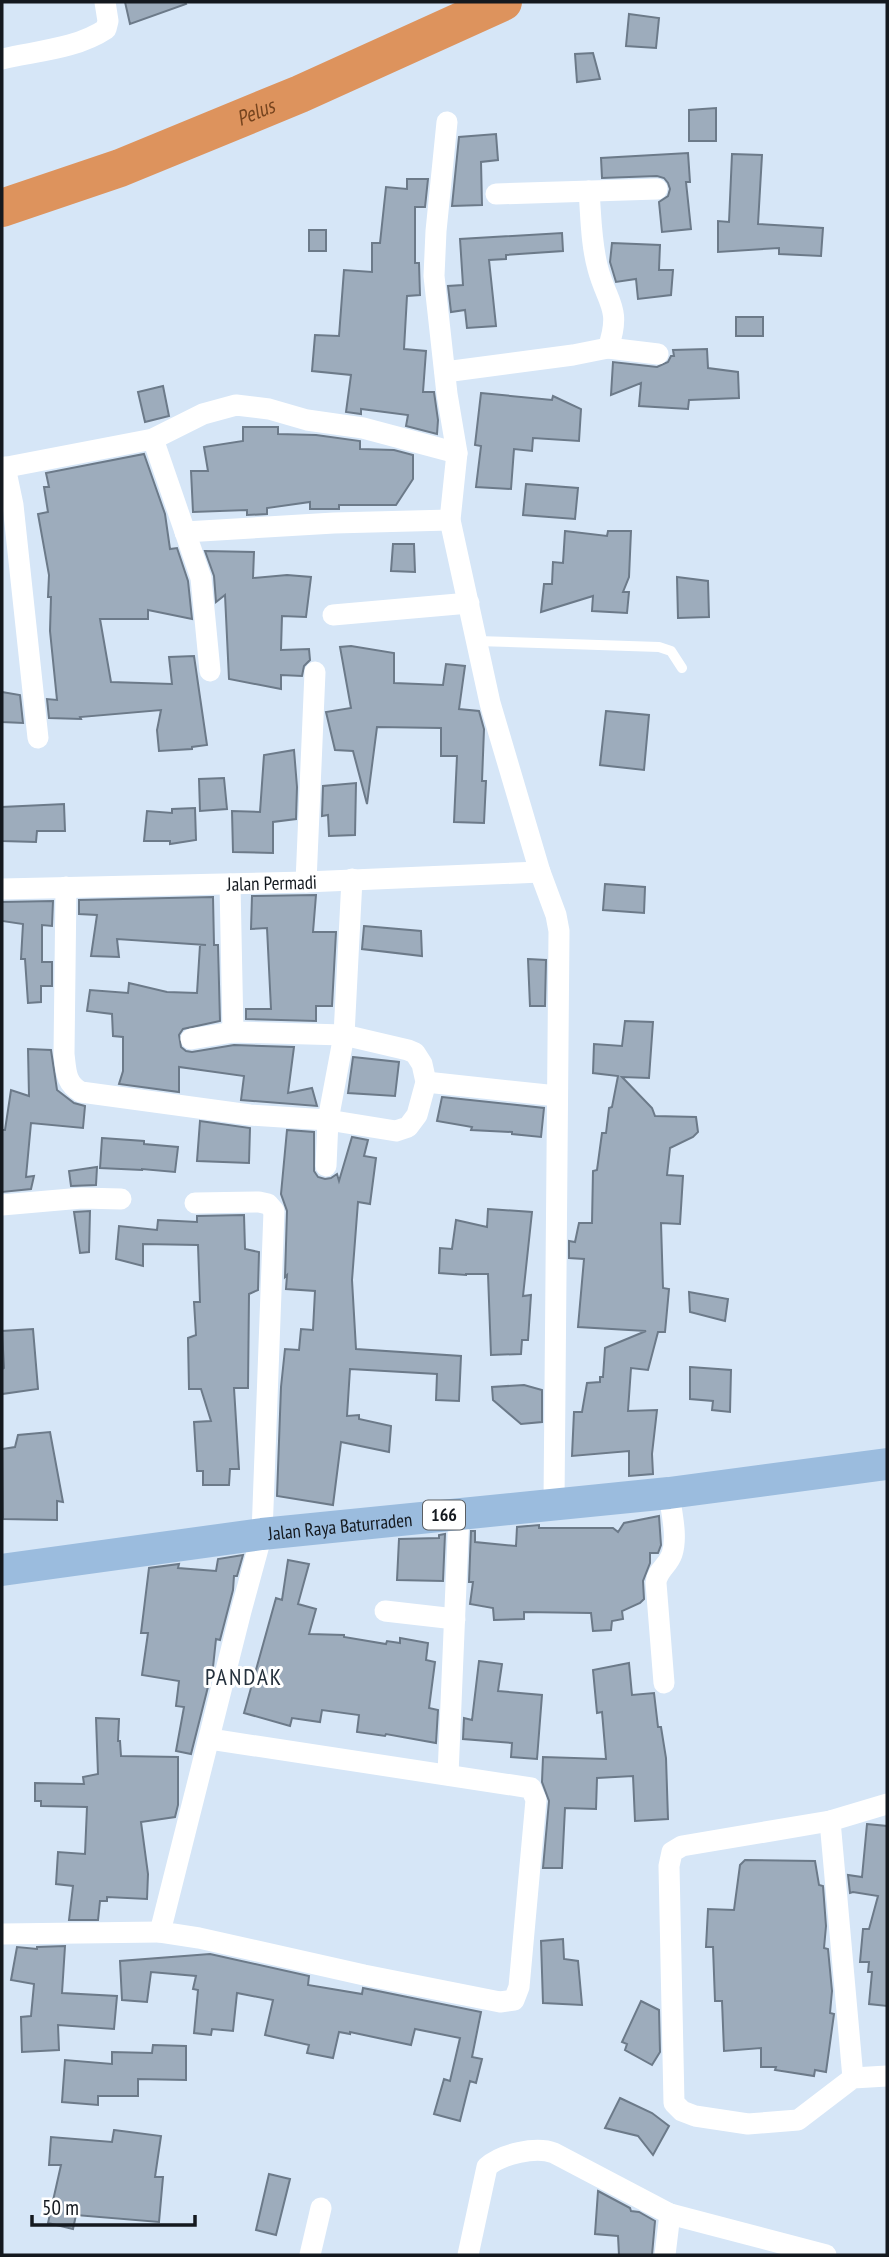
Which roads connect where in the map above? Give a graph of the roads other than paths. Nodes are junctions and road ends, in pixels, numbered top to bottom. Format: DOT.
graph roads {
  1 [pos="105,2"];
  2 [pos="2,59"];
  3 [pos="447,122"];
  4 [pos="657,189"];
  5 [pos="589,191"];
  6 [pos="496,194"];
  7 [pos="608,348"];
  8 [pos="658,354"];
  9 [pos="445,372"];
  10 [pos="157,448"];
  11 [pos="457,453"];
  12 [pos="3,468"];
  13 [pos="450,520"];
  14 [pos="185,533"];
  15 [pos="469,603"];
  16 [pos="333,615"];
  17 [pos="477,641"];
  18 [pos="682,668"];
  19 [pos="210,671"];
  20 [pos="315,671"];
  21 [pos="38,738"];
  22 [pos="540,872"];
  23 [pos="352,879"];
  24 [pos="306,882"];
  25 [pos="230,884"];
  26 [pos="66,887"];
  27 [pos="2,889"];
  28 [pos="233,1032"];
  29 [pos="344,1035"];
  30 [pos="191,1039"];
  31 [pos="426,1082"];
  32 [pos="557,1096"];
  33 [pos="328,1120"];
  34 [pos="326,1166"];
  35 [pos="121,1199"];
  36 [pos="195,1203"];
  37 [pos="2,1205"];
  38 [pos="887,1464"];
  39 [pos="669,1493"];
  40 [pos="554,1503"];
  41 [pos="459,1513"];
  42 [pos="262,1534"];
  43 [pos="2,1570"];
  44 [pos="386,1611"];
  45 [pos="455,1619"];
  46 [pos="664,1684"];
  47 [pos="210,1739"];
  48 [pos="448,1775"];
  49 [pos="887,1804"];
  50 [pos="831,1821"];
  51 [pos="160,1932"];
  52 [pos="2,1934"];
  53 [pos="887,2076"];
  54 [pos="853,2078"];
  55 [pos="321,2208"];
  56 [pos="670,2214"];
  57 [pos="310,2255"];
  58 [pos="468,2255"];
  59 [pos="665,2255"];
  60 [pos="826,2255"];
  1 -- 2 [label="street"];
  3 -- 9 [label="street"];
  4 -- 5 [label="street"];
  5 -- 6 [label="street"];
  5 -- 7 [label="street"];
  7 -- 8 [label="street"];
  7 -- 9 [label="street"];
  9 -- 11 [label="street"];
  10 -- 11 [label="street"];
  10 -- 12 [label="street"];
  10 -- 14 [label="street"];
  11 -- 13 [label="street"];
  12 -- 21 [label="street"];
  13 -- 14 [label="street"];
  13 -- 15 [label="street"];
  14 -- 19 [label="street"];
  15 -- 16 [label="street"];
  15 -- 17 [label="street"];
  17 -- 18 [label="lane"];
  17 -- 22 [label="street"];
  20 -- 24 [label="street"];
  22 -- 23 [label="street, Jalan Permadi"];
  22 -- 32 [label="street"];
  23 -- 24 [label="street, Jalan Permadi"];
  23 -- 29 [label="street"];
  24 -- 25 [label="street, Jalan Permadi"];
  25 -- 26 [label="street, Jalan Permadi"];
  25 -- 28 [label="street"];
  26 -- 27 [label="street, Jalan Permadi"];
  26 -- 33 [label="street"];
  28 -- 29 [label="street"];
  28 -- 30 [label="street"];
  29 -- 31 [label="street"];
  29 -- 33 [label="street"];
  31 -- 32 [label="street"];
  31 -- 33 [label="street"];
  32 -- 40 [label="street"];
  33 -- 34 [label="street"];
  35 -- 37 [label="street"];
  36 -- 42 [label="street"];
  38 -- 39 [label="main road, Jalan Raya Baturraden / 166"];
  39 -- 40 [label="main road, Jalan Raya Baturraden / 166"];
  39 -- 46 [label="street"];
  40 -- 41 [label="main road, Jalan Raya Baturraden / 166"];
  41 -- 42 [label="main road, Jalan Raya Baturraden / 166"];
  41 -- 45 [label="street"];
  42 -- 43 [label="main road, Jalan Raya Baturraden / 166"];
  42 -- 47 [label="street"];
  44 -- 45 [label="street"];
  45 -- 48 [label="street"];
  47 -- 48 [label="street"];
  47 -- 51 [label="street"];
  48 -- 51 [label="street"];
  49 -- 50 [label="street"];
  50 -- 54 [label="street"];
  50 -- 54 [label="street"];
  51 -- 52 [label="street"];
  53 -- 54 [label="street"];
  55 -- 57 [label="street"];
  56 -- 58 [label="street"];
  56 -- 59 [label="street"];
  56 -- 60 [label="street"];
}
